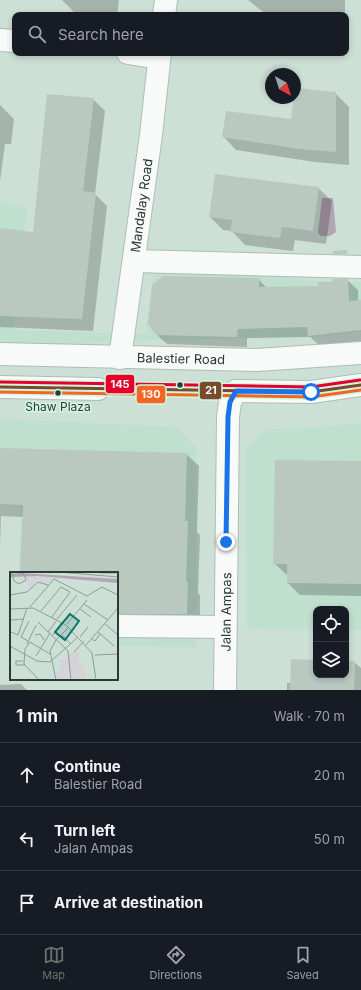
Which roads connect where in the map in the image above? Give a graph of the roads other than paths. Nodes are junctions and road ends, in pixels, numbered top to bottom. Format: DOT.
graph roads {
  1 [pos="166,0"];
  2 [pos="164,12"];
  3 [pos="0,40"];
  4 [pos="12,42"];
  5 [pos="159,56"];
  6 [pos="134,261"];
  7 [pos="361,267"];
  8 [pos="361,352"];
  9 [pos="0,354"];
  10 [pos="120,358"];
  11 [pos="361,385"];
  12 [pos="0,387"];
  13 [pos="98,389"];
  14 [pos="118,626"];
  15 [pos="225,627"];
  16 [pos="225,690"];
  1 -- 2 [label="street"];
  3 -- 4 [label="street"];
  5 -- 6 [label="street, Mandalay Road"];
  6 -- 7 [label="street"];
  6 -- 10 [label="street, Mandalay Road"];
  8 -- 10 [label="street, Balestier Road"];
  9 -- 10 [label="street, Balestier Road"];
  11 -- 15 [label="street, Jalan Ampas"];
  12 -- 13 [label="street"];
  14 -- 15 [label="street"];
  15 -- 16 [label="street, Jalan Ampas"];
}
